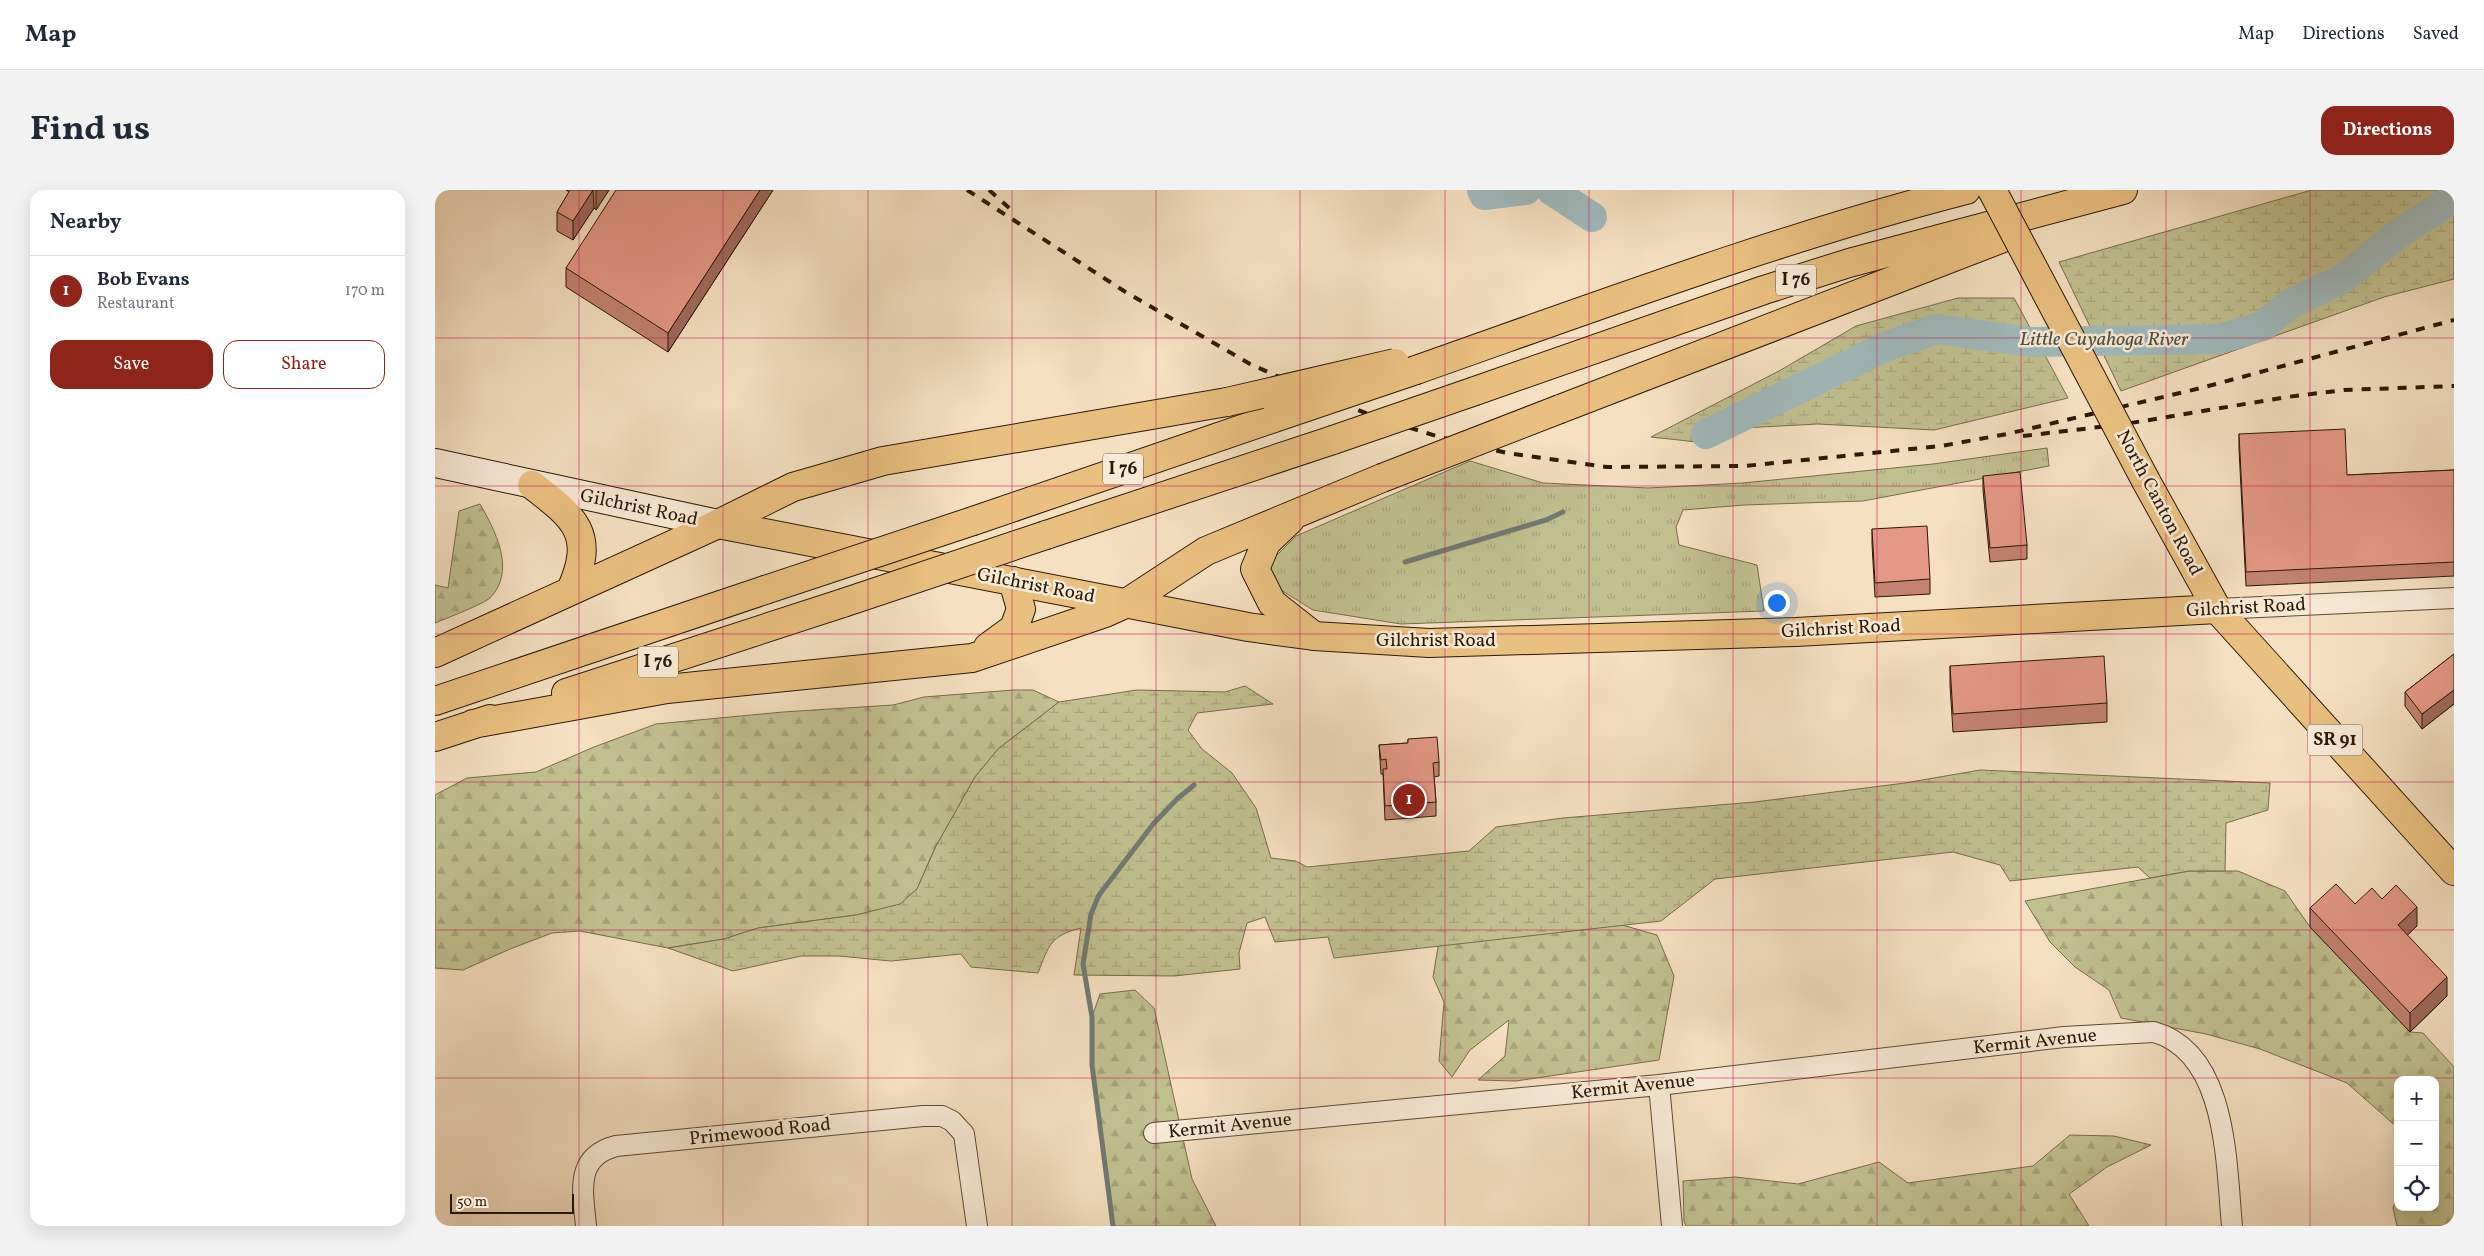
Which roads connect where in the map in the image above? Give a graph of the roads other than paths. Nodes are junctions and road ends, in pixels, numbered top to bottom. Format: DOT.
graph roads {
  1 [pos="1966,190"];
  2 [pos="1993,190"];
  3 [pos="2123,190"];
  4 [pos="2128,190"];
  5 [pos="1405,366"];
  6 [pos="435,463"];
  7 [pos="532,485"];
  8 [pos="1303,511"];
  9 [pos="718,524"];
  10 [pos="1013,581"];
  11 [pos="571,590"];
  12 [pos="2454,598"];
  13 [pos="1125,604"];
  14 [pos="2217,609"];
  15 [pos="1314,636"];
  16 [pos="435,653"];
  17 [pos="972,658"];
  18 [pos="435,701"];
  19 [pos="473,724"];
  20 [pos="435,737"];
  21 [pos="2454,871"];
  22 [pos="1659,1085"];
  23 [pos="1154,1133"];
  24 [pos="586,1226"];
  25 [pos="977,1226"];
  26 [pos="1671,1226"];
  27 [pos="2232,1226"];
  1 -- 5 [label="main road, I 76"];
  2 -- 14 [label="main road, North Canton Road / SR 91, bridge"];
  3 -- 19 [label="main road, I 76, bridge"];
  4 -- 8 [label="main road, bridge"];
  5 -- 9 [label="main road, bridge"];
  5 -- 18 [label="main road, I 76, bridge"];
  6 -- 7 [label="main road, Gilchrist Road"];
  7 -- 9 [label="main road, Gilchrist Road"];
  7 -- 11 [label="main road"];
  8 -- 13 [label="main road"];
  8 -- 15 [label="main road"];
  9 -- 10 [label="main road, Gilchrist Road"];
  9 -- 11 [label="main road"];
  10 -- 13 [label="main road, Gilchrist Road"];
  10 -- 17 [label="main road"];
  11 -- 16 [label="main road"];
  12 -- 14 [label="street, Gilchrist Road"];
  13 -- 15 [label="main road, Gilchrist Road"];
  13 -- 17 [label="main road"];
  14 -- 15 [label="main road, Gilchrist Road"];
  14 -- 21 [label="main road, North Canton Road / SR 91"];
  17 -- 19 [label="main road"];
  19 -- 20 [label="main road, I 76"];
  22 -- 23 [label="street, Kermit Avenue"];
  22 -- 26 [label="street"];
  22 -- 27 [label="street, Kermit Avenue"];
  24 -- 25 [label="street, Primewood Road"];
}
